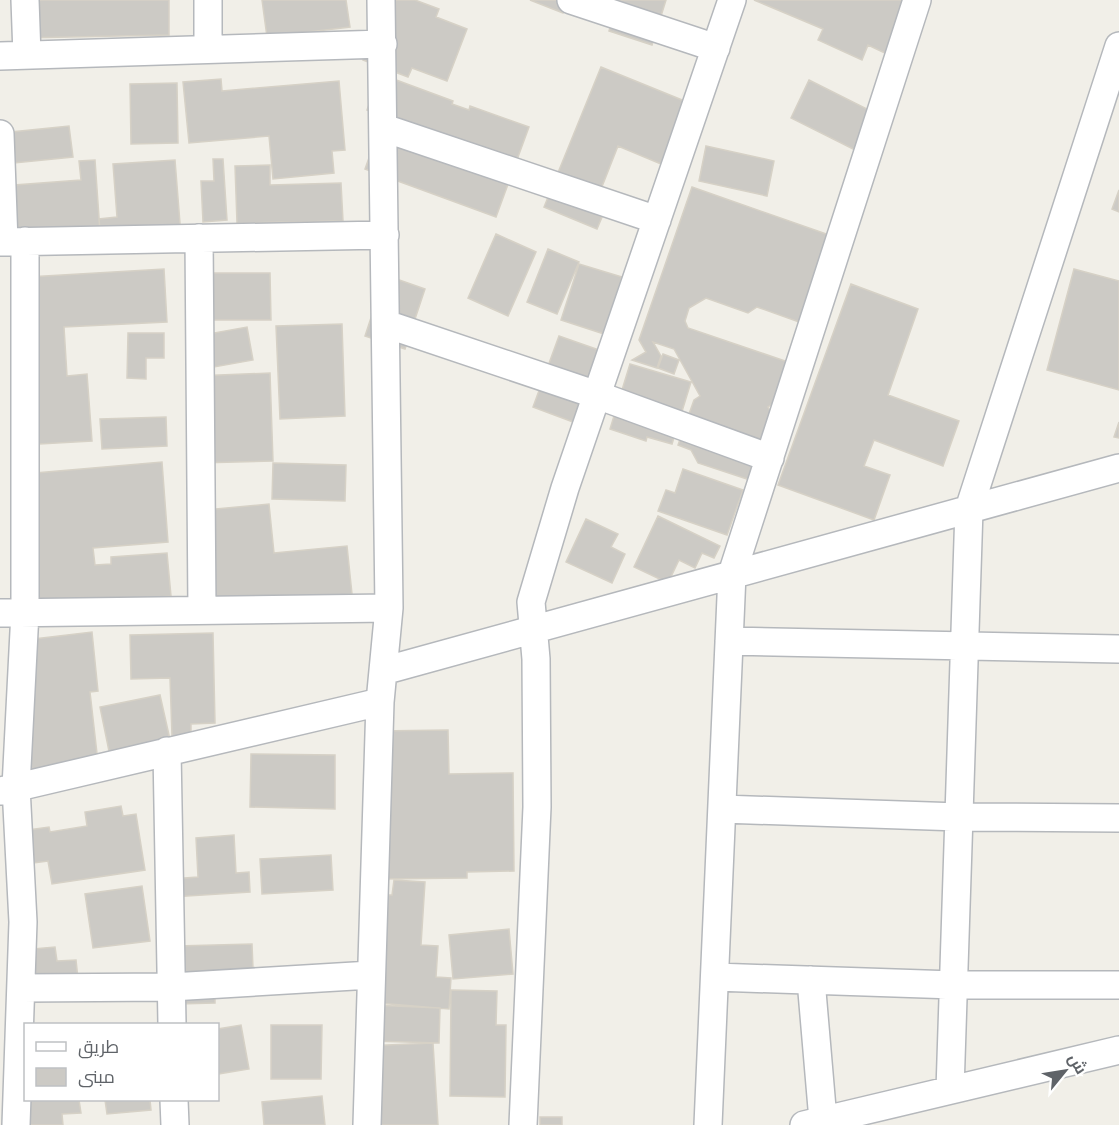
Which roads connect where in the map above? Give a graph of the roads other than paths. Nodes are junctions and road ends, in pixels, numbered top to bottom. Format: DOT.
graph roads {
  1 [pos="26,0"];
  2 [pos="208,0"];
  3 [pos="381,0"];
  4 [pos="571,0"];
  5 [pos="732,0"];
  6 [pos="917,0"];
  7 [pos="383,44"];
  8 [pos="1119,46"];
  9 [pos="208,48"];
  10 [pos="716,48"];
  11 [pos="27,55"];
  12 [pos="0,56"];
  13 [pos="384,128"];
  14 [pos="0,134"];
  15 [pos="657,220"];
  16 [pos="385,235"];
  17 [pos="199,238"];
  18 [pos="10,241"];
  19 [pos="386,324"];
  20 [pos="597,395"];
  21 [pos="770,458"];
  22 [pos="1119,468"];
  23 [pos="969,509"];
  24 [pos="732,574"];
  25 [pos="389,608"];
  26 [pos="202,610"];
  27 [pos="12,612"];
  28 [pos="532,629"];
  29 [pos="729,641"];
  30 [pos="965,646"];
  31 [pos="1119,649"];
  32 [pos="383,671"];
  33 [pos="380,702"];
  34 [pos="167,751"];
  35 [pos="8,789"];
  36 [pos="722,809"];
  37 [pos="959,817"];
  38 [pos="1119,818"];
  39 [pos="372,975"];
  40 [pos="715,977"];
  41 [pos="811,980"];
  42 [pos="954,985"];
  43 [pos="1119,985"];
  44 [pos="171,987"];
  45 [pos="22,988"];
  46 [pos="172,1023"];
  47 [pos="1119,1050"];
  48 [pos="950,1090"];
  49 [pos="174,1101"];
  50 [pos="814,1123"];
  51 [pos="16,1125"];
  52 [pos="174,1125"];
  53 [pos="367,1125"];
  54 [pos="523,1125"];
  55 [pos="708,1125"];
  1 -- 11 [label="street"];
  2 -- 9 [label="street"];
  3 -- 7 [label="street"];
  4 -- 10 [label="street"];
  5 -- 10 [label="street"];
  6 -- 21 [label="street"];
  7 -- 9 [label="street"];
  7 -- 13 [label="street"];
  8 -- 23 [label="street"];
  9 -- 11 [label="street"];
  10 -- 15 [label="street"];
  11 -- 12 [label="street"];
  13 -- 15 [label="street"];
  13 -- 16 [label="street"];
  14 -- 18 [label="street"];
  15 -- 20 [label="street"];
  16 -- 17 [label="street"];
  16 -- 19 [label="street"];
  17 -- 18 [label="street"];
  17 -- 26 [label="street"];
  18 -- 27 [label="street"];
  19 -- 20 [label="street"];
  19 -- 25 [label="street"];
  20 -- 21 [label="street"];
  20 -- 28 [label="street"];
  21 -- 24 [label="street"];
  22 -- 23 [label="street"];
  23 -- 24 [label="street"];
  23 -- 30 [label="street"];
  24 -- 28 [label="street"];
  24 -- 29 [label="street"];
  25 -- 26 [label="street"];
  25 -- 32 [label="street"];
  26 -- 27 [label="street"];
  27 -- 35 [label="street"];
  28 -- 32 [label="street"];
  28 -- 54 [label="street"];
  29 -- 30 [label="street"];
  29 -- 36 [label="street"];
  30 -- 31 [label="street"];
  30 -- 37 [label="street"];
  32 -- 33 [label="street"];
  33 -- 34 [label="street"];
  33 -- 39 [label="street"];
  34 -- 35 [label="street"];
  34 -- 44 [label="street"];
  35 -- 45 [label="street"];
  36 -- 37 [label="street"];
  36 -- 40 [label="street"];
  37 -- 38 [label="street"];
  37 -- 42 [label="street"];
  39 -- 44 [label="street"];
  39 -- 53 [label="street"];
  40 -- 41 [label="street"];
  40 -- 55 [label="street"];
  41 -- 42 [label="street"];
  41 -- 50 [label="street"];
  42 -- 43 [label="street"];
  42 -- 48 [label="street"];
  44 -- 45 [label="street"];
  44 -- 46 [label="street"];
  45 -- 51 [label="street"];
  47 -- 48 [label="street"];
  48 -- 50 [label="street"];
  49 -- 52 [label="street"];
}
